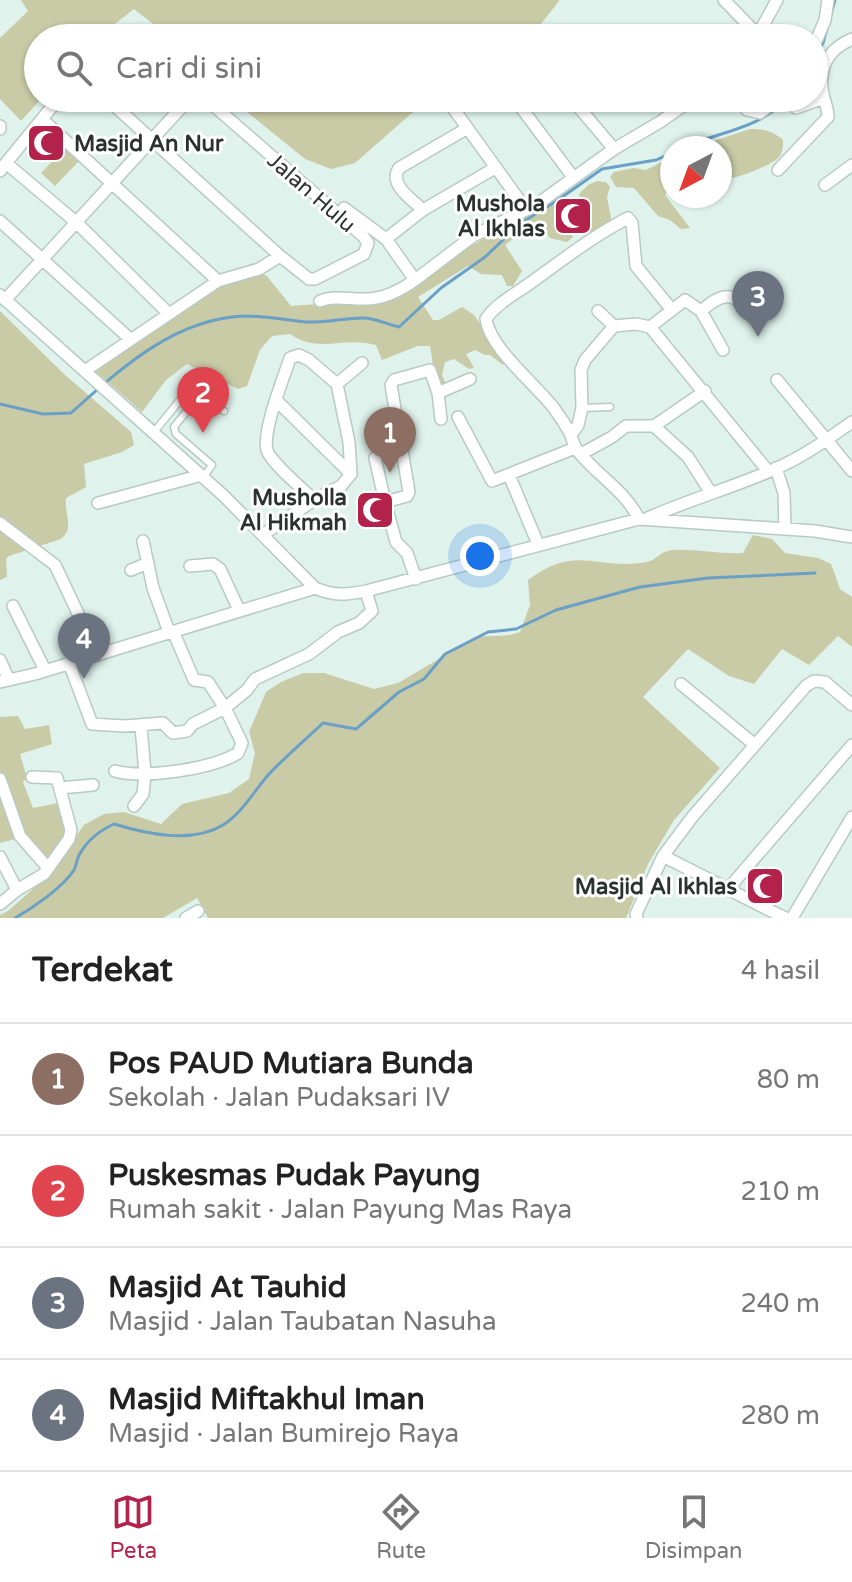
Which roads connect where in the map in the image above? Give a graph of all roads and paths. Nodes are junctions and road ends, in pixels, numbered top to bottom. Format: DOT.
graph roads {
  1 [pos="724,0"];
  2 [pos="777,0"];
  3 [pos="828,0"];
  4 [pos="747,24"];
  5 [pos="762,24"];
  6 [pos="823,24"];
  7 [pos="849,43"];
  8 [pos="828,57"];
  9 [pos="48,112"];
  10 [pos="121,112"];
  11 [pos="178,112"];
  12 [pos="221,112"];
  13 [pos="455,112"];
  14 [pos="524,112"];
  15 [pos="583,112"];
  16 [pos="670,112"];
  17 [pos="827,112"];
  18 [pos="42,119"];
  19 [pos="466,129"];
  20 [pos="152,141"];
  21 [pos="614,149"];
  22 [pos="852,165"];
  23 [pos="3,167"];
  24 [pos="495,168"];
  25 [pos="778,170"];
  26 [pos="573,177"];
  27 [pos="113,183"];
  28 [pos="825,185"];
  29 [pos="344,208"];
  30 [pos="525,208"];
  31 [pos="423,210"];
  32 [pos="0,221"];
  33 [pos="77,223"];
  34 [pos="386,239"];
  35 [pos="280,256"];
  36 [pos="42,260"];
  37 [pos="415,280"];
  38 [pos="218,281"];
  39 [pos="3,298"];
  40 [pos="320,301"];
  41 [pos="672,310"];
  42 [pos="598,311"];
  43 [pos="701,311"];
  44 [pos="168,313"];
  45 [pos="753,318"];
  46 [pos="614,326"];
  47 [pos="650,327"];
  48 [pos="129,338"];
  49 [pos="723,350"];
  50 [pos="362,363"];
  51 [pos="87,371"];
  52 [pos="470,379"];
  53 [pos="777,380"];
  54 [pos="337,384"];
  55 [pos="705,391"];
  56 [pos="438,393"];
  57 [pos="276,400"];
  58 [pos="190,407"];
  59 [pos="610,407"];
  60 [pos="582,408"];
  61 [pos="224,411"];
  62 [pos="458,417"];
  63 [pos="441,419"];
  64 [pos="852,422"];
  65 [pos="654,426"];
  66 [pos="154,433"];
  67 [pos="571,435"];
  68 [pos="826,441"];
  69 [pos="578,451"];
  70 [pos="375,458"];
  71 [pos="772,470"];
  72 [pos="852,471"];
  73 [pos="351,474"];
  74 [pos="509,475"];
  75 [pos="200,477"];
  76 [pos="711,493"];
  77 [pos="314,500"];
  78 [pos="385,502"];
  79 [pos="98,503"];
  80 [pos="642,520"];
  81 [pos="0,523"];
  82 [pos="785,529"];
  83 [pos="264,534"];
  84 [pos="852,537"];
  85 [pos="143,541"];
  86 [pos="538,544"];
  87 [pos="148,563"];
  88 [pos="190,566"];
  89 [pos="131,570"];
  90 [pos="416,579"];
  91 [pos="315,588"];
  92 [pos="366,591"];
  93 [pos="13,606"];
  94 [pos="239,610"];
  95 [pos="171,631"];
  96 [pos="93,656"];
  97 [pos="0,660"];
  98 [pos="69,663"];
  99 [pos="45,670"];
  100 [pos="4,681"];
  101 [pos="681,684"];
  102 [pos="852,705"];
  103 [pos="225,708"];
  104 [pos="141,726"];
  105 [pos="755,745"];
  106 [pos="852,745"];
  107 [pos="115,771"];
  108 [pos="145,774"];
  109 [pos="32,777"];
  110 [pos="0,779"];
  111 [pos="93,785"];
  112 [pos="60,788"];
  113 [pos="134,806"];
  114 [pos="852,817"];
  115 [pos="663,856"];
  116 [pos="0,857"];
  117 [pos="48,868"];
  118 [pos="728,889"];
  119 [pos="17,890"];
  120 [pos="0,904"];
  121 [pos="198,911"];
  122 [pos="186,918"];
  123 [pos="637,918"];
  124 [pos="785,918"];
  125 [pos="792,918"];
  1 -- 4 [label="street"];
  2 -- 5 [label="street"];
  3 -- 6 [label="street"];
  7 -- 8 [label="street"];
  9 -- 18 [label="street"];
  10 -- 20 [label="street"];
  11 -- 20 [label="street"];
  12 -- 35 [label="street, Jalan Hulu"];
  13 -- 19 [label="street"];
  14 -- 26 [label="street"];
  15 -- 21 [label="street"];
  16 -- 21 [label="street"];
  17 -- 25 [label="street"];
  18 -- 23 [label="street"];
  18 -- 27 [label="street"];
  19 -- 24 [label="street"];
  19 -- 31 [label="street"];
  20 -- 27 [label="street"];
  20 -- 35 [label="street"];
  21 -- 26 [label="street"];
  22 -- 28 [label="street"];
  23 -- 33 [label="street"];
  24 -- 30 [label="street"];
  24 -- 31 [label="street"];
  26 -- 30 [label="street"];
  27 -- 33 [label="street"];
  27 -- 38 [label="street"];
  29 -- 34 [label="street"];
  30 -- 37 [label="street"];
  31 -- 34 [label="street"];
  32 -- 36 [label="street"];
  33 -- 36 [label="street"];
  33 -- 44 [label="street"];
  34 -- 37 [label="street"];
  35 -- 38 [label="street"];
  36 -- 39 [label="street"];
  36 -- 48 [label="street"];
  37 -- 40 [label="street"];
  38 -- 44 [label="street"];
  39 -- 51 [label="street"];
  41 -- 43 [label="street"];
  41 -- 47 [label="street"];
  41 -- 67 [label="street"];
  42 -- 46 [label="street"];
  43 -- 45 [label="street"];
  43 -- 49 [label="street"];
  44 -- 48 [label="street"];
  46 -- 47 [label="street"];
  46 -- 60 [label="street"];
  47 -- 55 [label="street"];
  48 -- 51 [label="street"];
  50 -- 54 [label="street"];
  51 -- 66 [label="street"];
  52 -- 56 [label="street"];
  53 -- 68 [label="street"];
  54 -- 57 [label="street"];
  54 -- 73 [label="street"];
  55 -- 65 [label="street"];
  55 -- 71 [label="street"];
  56 -- 63 [label="street"];
  56 -- 78 [label="street"];
  57 -- 73 [label="street"];
  57 -- 77 [label="street"];
  58 -- 61 [label="lane"];
  58 -- 66 [label="lane"];
  58 -- 75 [label="lane"];
  59 -- 60 [label="lane"];
  60 -- 67 [label="street"];
  62 -- 74 [label="street"];
  64 -- 68 [label="street"];
  65 -- 69 [label="street"];
  65 -- 76 [label="street"];
  66 -- 75 [label="street"];
  67 -- 69 [label="street"];
  68 -- 71 [label="street"];
  68 -- 72 [label="street"];
  69 -- 74 [label="street"];
  69 -- 80 [label="street"];
  70 -- 78 [label="street"];
  71 -- 76 [label="street"];
  71 -- 82 [label="street"];
  73 -- 77 [label="street"];
  74 -- 86 [label="street"];
  75 -- 79 [label="street"];
  75 -- 83 [label="street"];
  76 -- 80 [label="street"];
  77 -- 83 [label="street"];
  78 -- 90 [label="street"];
  80 -- 82 [label="street"];
  80 -- 86 [label="street"];
  81 -- 96 [label="street"];
  82 -- 84 [label="street"];
  83 -- 91 [label="street"];
  85 -- 87 [label="street"];
  86 -- 90 [label="street"];
  87 -- 89 [label="street"];
  87 -- 95 [label="street"];
  88 -- 94 [label="street"];
  90 -- 92 [label="street"];
  91 -- 92 [label="street"];
  91 -- 94 [label="street"];
  92 -- 103 [label="street"];
  93 -- 99 [label="street"];
  94 -- 95 [label="street"];
  95 -- 96 [label="street"];
  95 -- 103 [label="street"];
  96 -- 98 [label="street"];
  97 -- 100 [label="street"];
  98 -- 99 [label="street"];
  98 -- 104 [label="street"];
  99 -- 100 [label="street"];
  101 -- 105 [label="street"];
  102 -- 105 [label="street"];
  103 -- 104 [label="street"];
  103 -- 108 [label="street"];
  104 -- 108 [label="street"];
  105 -- 115 [label="street"];
  106 -- 118 [label="street"];
  107 -- 108 [label="street"];
  108 -- 113 [label="street"];
  109 -- 112 [label="street"];
  110 -- 117 [label="street"];
  111 -- 112 [label="street"];
  112 -- 117 [label="street"];
  114 -- 125 [label="street"];
  115 -- 118 [label="street"];
  115 -- 123 [label="street"];
  116 -- 119 [label="street"];
  117 -- 119 [label="street"];
  118 -- 124 [label="street"];
  119 -- 120 [label="street"];
  121 -- 122 [label="street"];
}
